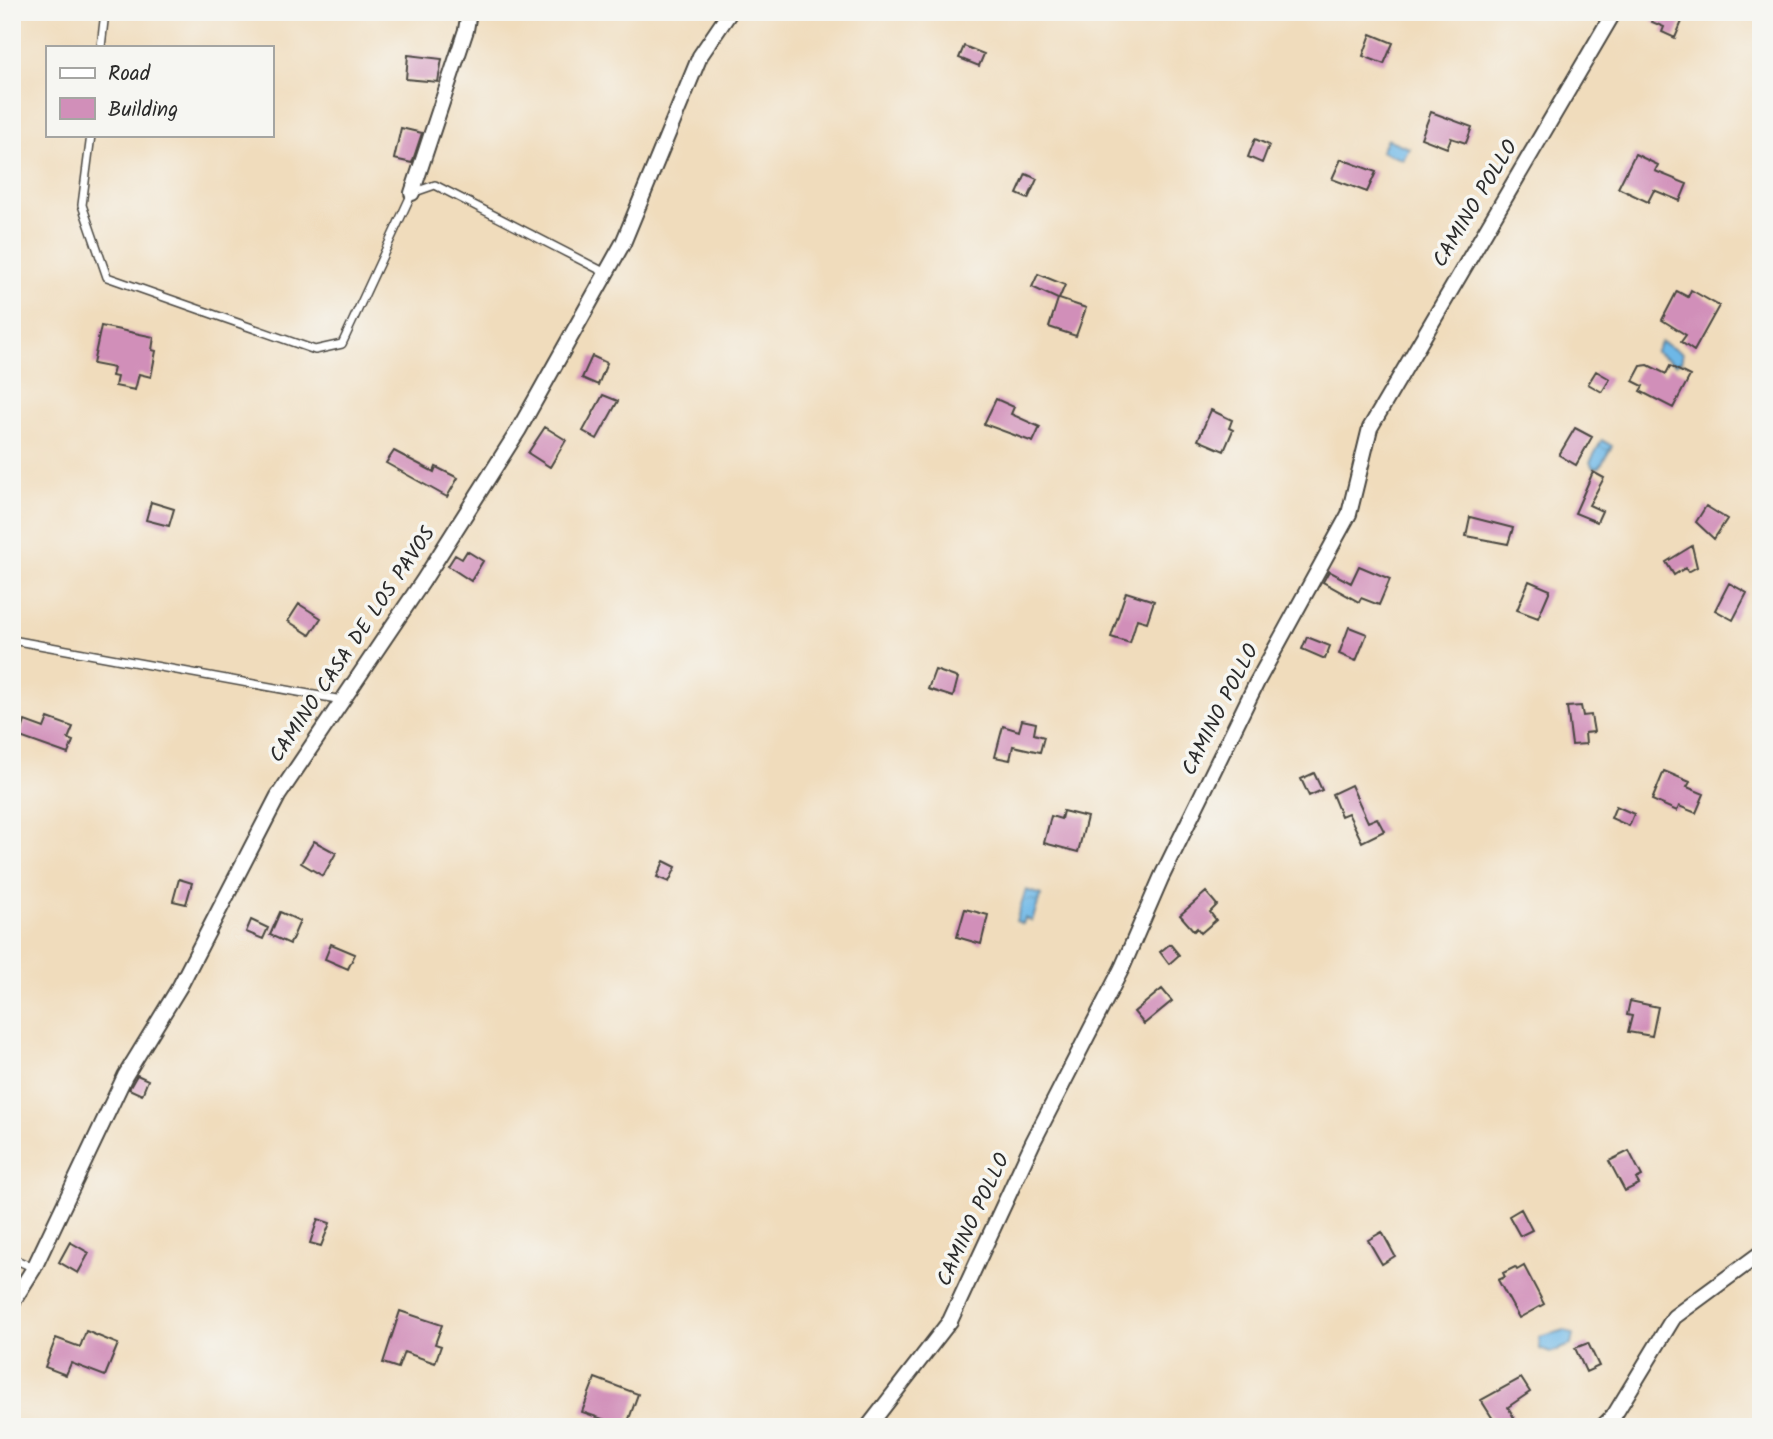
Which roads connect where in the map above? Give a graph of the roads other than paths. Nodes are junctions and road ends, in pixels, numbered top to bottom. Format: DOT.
graph roads {
  1 [pos="106,12"];
  2 [pos="470,12"];
  3 [pos="730,12"];
  4 [pos="1614,12"];
  5 [pos="101,46"];
  6 [pos="90,136"];
  7 [pos="412,193"];
  8 [pos="607,273"];
  9 [pos="12,640"];
  10 [pos="343,700"];
  11 [pos="1761,1253"];
  12 [pos="12,1258"];
  13 [pos="34,1268"];
  14 [pos="12,1303"];
  15 [pos="868,1427"];
  16 [pos="1602,1427"];
  1 -- 5 [label="lane"];
  2 -- 7 [label="street"];
  3 -- 8 [label="street, CAMINO CASA DE LOS PAVOS"];
  4 -- 15 [label="street, CAMINO POLLO"];
  6 -- 7 [label="lane"];
  7 -- 8 [label="lane"];
  8 -- 10 [label="street, CAMINO CASA DE LOS PAVOS"];
  9 -- 10 [label="lane"];
  10 -- 13 [label="street, CAMINO CASA DE LOS PAVOS"];
  11 -- 16 [label="street"];
  12 -- 13 [label="lane"];
  13 -- 14 [label="street, CAMINO CASA DE LOS PAVOS"];
}
